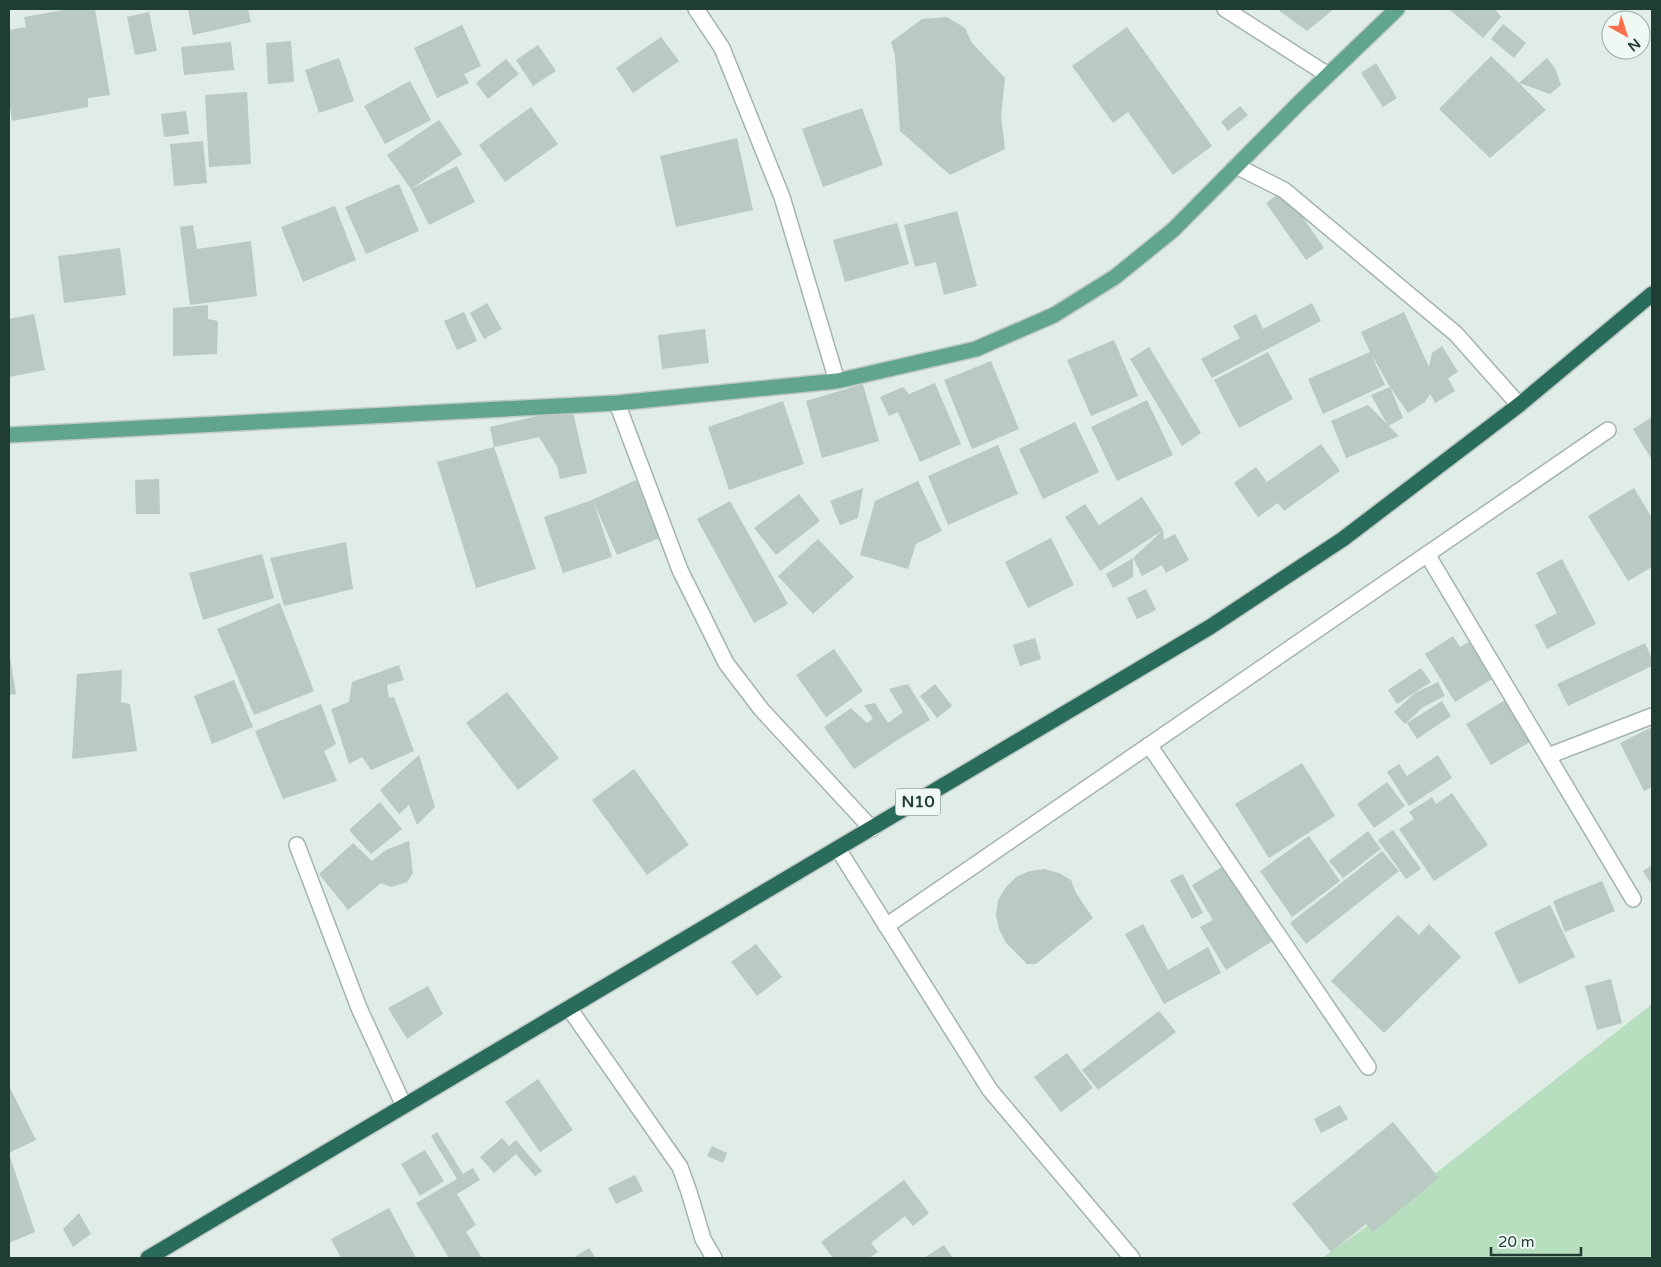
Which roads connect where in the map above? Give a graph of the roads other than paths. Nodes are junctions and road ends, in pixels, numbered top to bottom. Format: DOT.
graph roads {
  1 [pos="696,9"];
  2 [pos="1225,9"];
  3 [pos="1397,9"];
  4 [pos="1328,75"];
  5 [pos="1236,166"];
  6 [pos="1652,294"];
  7 [pos="838,381"];
  8 [pos="617,403"];
  9 [pos="1519,405"];
  10 [pos="1608,430"];
  11 [pos="9,435"];
  12 [pos="1427,554"];
  13 [pos="1652,716"];
  14 [pos="1149,745"];
  15 [pos="1548,756"];
  16 [pos="872,829"];
  17 [pos="297,846"];
  18 [pos="838,849"];
  19 [pos="1633,899"];
  20 [pos="886,926"];
  21 [pos="569,1008"];
  22 [pos="1368,1067"];
  23 [pos="404,1106"];
  24 [pos="148,1258"];
  25 [pos="714,1258"];
  26 [pos="1132,1258"];
  1 -- 7 [label="street"];
  2 -- 4 [label="street"];
  3 -- 4 [label="main road"];
  4 -- 5 [label="main road"];
  5 -- 7 [label="main road"];
  5 -- 9 [label="street"];
  6 -- 9 [label="highway, N10"];
  7 -- 8 [label="main road"];
  8 -- 11 [label="main road"];
  8 -- 16 [label="street"];
  9 -- 16 [label="highway, N10"];
  10 -- 12 [label="street"];
  12 -- 14 [label="street"];
  12 -- 15 [label="street"];
  13 -- 15 [label="street"];
  14 -- 20 [label="street"];
  14 -- 22 [label="street"];
  15 -- 19 [label="street"];
  16 -- 18 [label="highway, N10"];
  17 -- 23 [label="street"];
  18 -- 20 [label="street"];
  18 -- 21 [label="highway, N10"];
  20 -- 26 [label="street"];
  21 -- 23 [label="highway, N10"];
  21 -- 25 [label="street"];
  23 -- 24 [label="highway, N10"];
}
